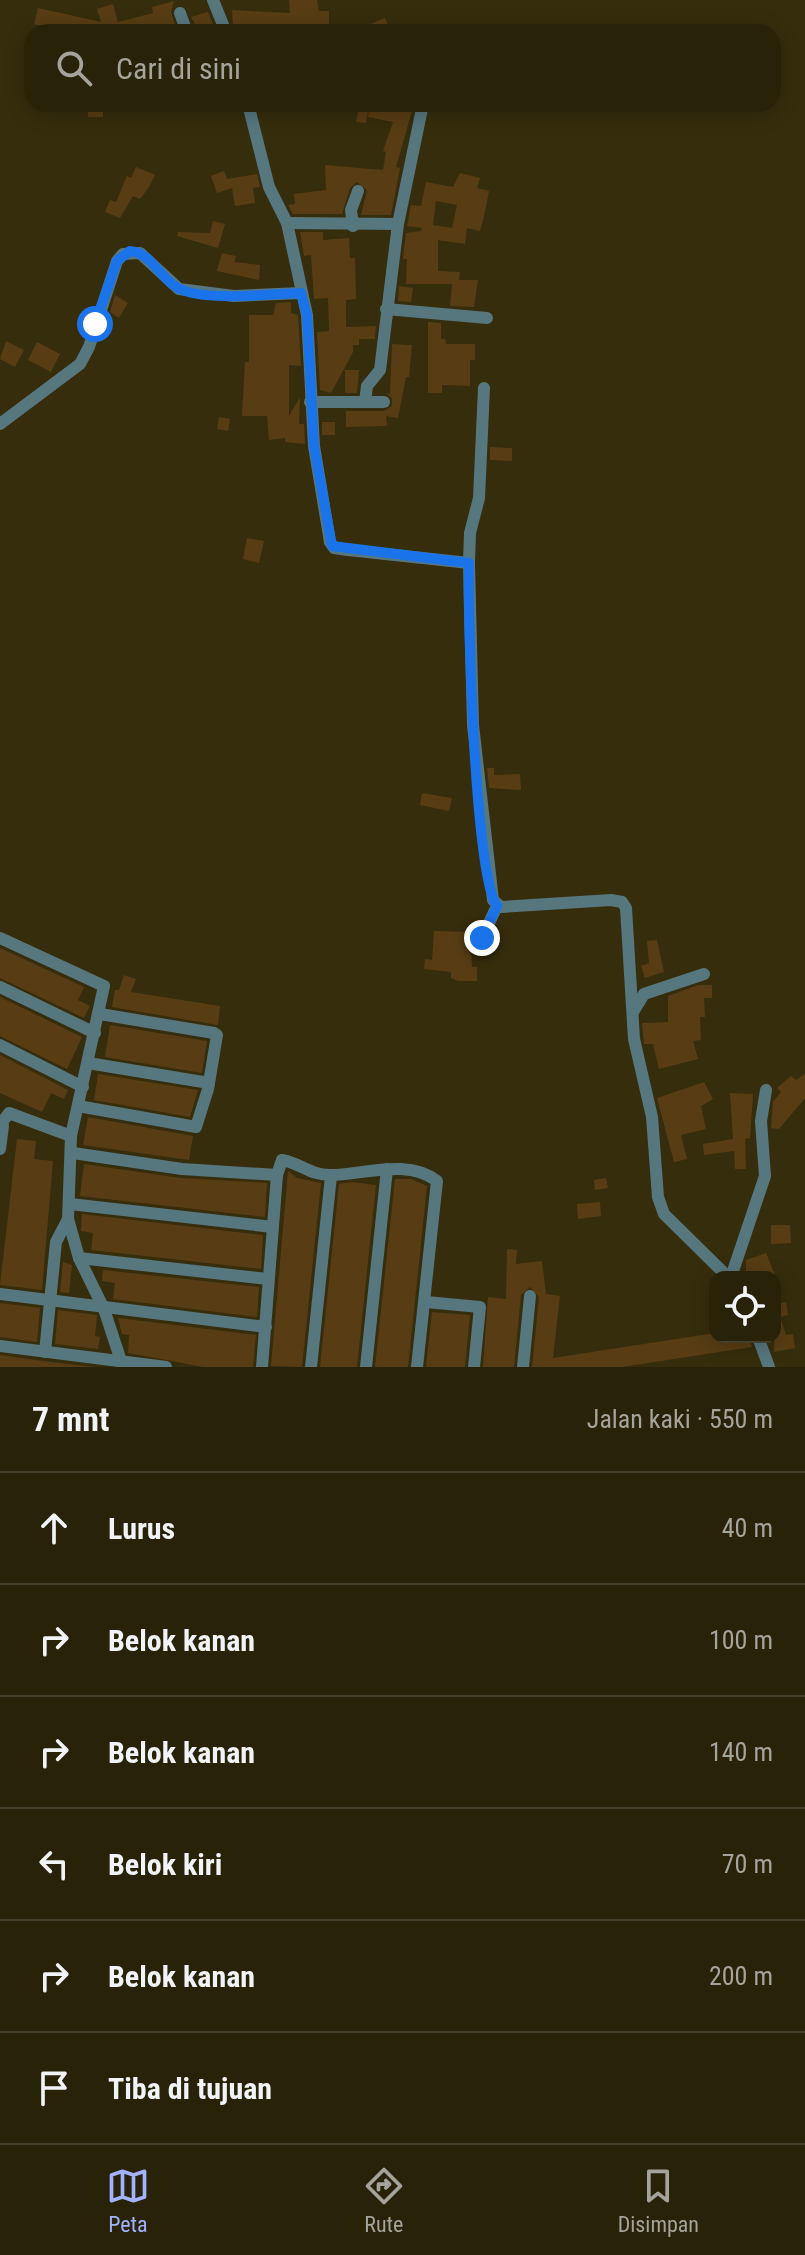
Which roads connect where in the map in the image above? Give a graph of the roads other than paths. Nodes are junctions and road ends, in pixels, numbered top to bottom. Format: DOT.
graph roads {
  1 [pos="213,0"];
  2 [pos="180,13"];
  3 [pos="184,24"];
  4 [pos="223,24"];
  5 [pos="250,112"];
  6 [pos="422,112"];
  7 [pos="358,191"];
  8 [pos="287,223"];
  9 [pos="398,224"];
  10 [pos="353,226"];
  11 [pos="301,293"];
  12 [pos="386,309"];
  13 [pos="487,318"];
  14 [pos="484,388"];
  15 [pos="310,402"];
  16 [pos="365,402"];
  17 [pos="384,402"];
  18 [pos="0,424"];
  19 [pos="469,563"];
  20 [pos="497,906"];
  21 [pos="0,938"];
  22 [pos="482,938"];
  23 [pos="704,974"];
  24 [pos="0,987"];
  25 [pos="633,1012"];
  26 [pos="100,1014"];
  27 [pos="95,1033"];
  28 [pos="0,1045"];
  29 [pos="88,1063"];
  30 [pos="209,1083"];
  31 [pos="83,1087"];
  32 [pos="766,1090"];
  33 [pos="78,1106"];
  34 [pos="4,1110"];
  35 [pos="1,1126"];
  36 [pos="71,1136"];
  37 [pos="0,1149"];
  38 [pos="73,1153"];
  39 [pos="387,1169"];
  40 [pos="277,1175"];
  41 [pos="331,1176"];
  42 [pos="70,1204"];
  43 [pos="68,1219"];
  44 [pos="273,1227"];
  45 [pos="79,1258"];
  46 [pos="723,1271"];
  47 [pos="731,1271"];
  48 [pos="268,1279"];
  49 [pos="0,1294"];
  50 [pos="530,1296"];
  51 [pos="51,1300"];
  52 [pos="426,1302"];
  53 [pos="104,1309"];
  54 [pos="266,1327"];
  55 [pos="760,1343"];
  56 [pos="0,1346"];
  57 [pos="45,1352"];
  58 [pos="122,1364"];
  59 [pos="166,1367"];
  60 [pos="262,1367"];
  61 [pos="311,1367"];
  62 [pos="366,1367"];
  63 [pos="417,1367"];
  64 [pos="474,1367"];
  65 [pos="523,1367"];
  66 [pos="769,1367"];
  1 -- 4 [label="street"];
  2 -- 3 [label="street"];
  5 -- 8 [label="street"];
  6 -- 9 [label="street"];
  7 -- 10 [label="street"];
  8 -- 10 [label="street"];
  8 -- 11 [label="street"];
  9 -- 10 [label="street"];
  9 -- 12 [label="street"];
  11 -- 15 [label="street"];
  11 -- 18 [label="street"];
  12 -- 13 [label="street"];
  12 -- 16 [label="street"];
  14 -- 19 [label="street"];
  15 -- 16 [label="street"];
  15 -- 19 [label="street"];
  16 -- 17 [label="street"];
  19 -- 20 [label="street"];
  20 -- 22 [label="street"];
  20 -- 25 [label="street"];
  21 -- 26 [label="street"];
  23 -- 25 [label="street"];
  24 -- 27 [label="street"];
  25 -- 46 [label="street"];
  26 -- 27 [label="street"];
  26 -- 30 [label="street"];
  27 -- 29 [label="street"];
  28 -- 31 [label="street"];
  29 -- 30 [label="street"];
  29 -- 31 [label="street"];
  30 -- 33 [label="street"];
  31 -- 33 [label="street"];
  32 -- 47 [label="street"];
  33 -- 36 [label="street"];
  34 -- 35 [label="street"];
  34 -- 36 [label="street"];
  35 -- 37 [label="street"];
  36 -- 38 [label="street"];
  38 -- 40 [label="street"];
  38 -- 42 [label="street"];
  39 -- 41 [label="street"];
  39 -- 52 [label="street"];
  39 -- 62 [label="street"];
  40 -- 41 [label="street"];
  40 -- 44 [label="street"];
  41 -- 61 [label="street"];
  42 -- 43 [label="street"];
  42 -- 44 [label="street"];
  43 -- 45 [label="street"];
  43 -- 51 [label="street"];
  44 -- 48 [label="street"];
  45 -- 48 [label="street"];
  45 -- 53 [label="street"];
  48 -- 54 [label="street"];
  49 -- 51 [label="street"];
  50 -- 65 [label="street"];
  51 -- 53 [label="street"];
  51 -- 57 [label="street"];
  52 -- 63 [label="street"];
  52 -- 64 [label="street"];
  53 -- 54 [label="street"];
  53 -- 58 [label="street"];
  54 -- 60 [label="street"];
  55 -- 66 [label="street"];
  56 -- 57 [label="street"];
  57 -- 58 [label="street"];
  58 -- 59 [label="street"];
}
